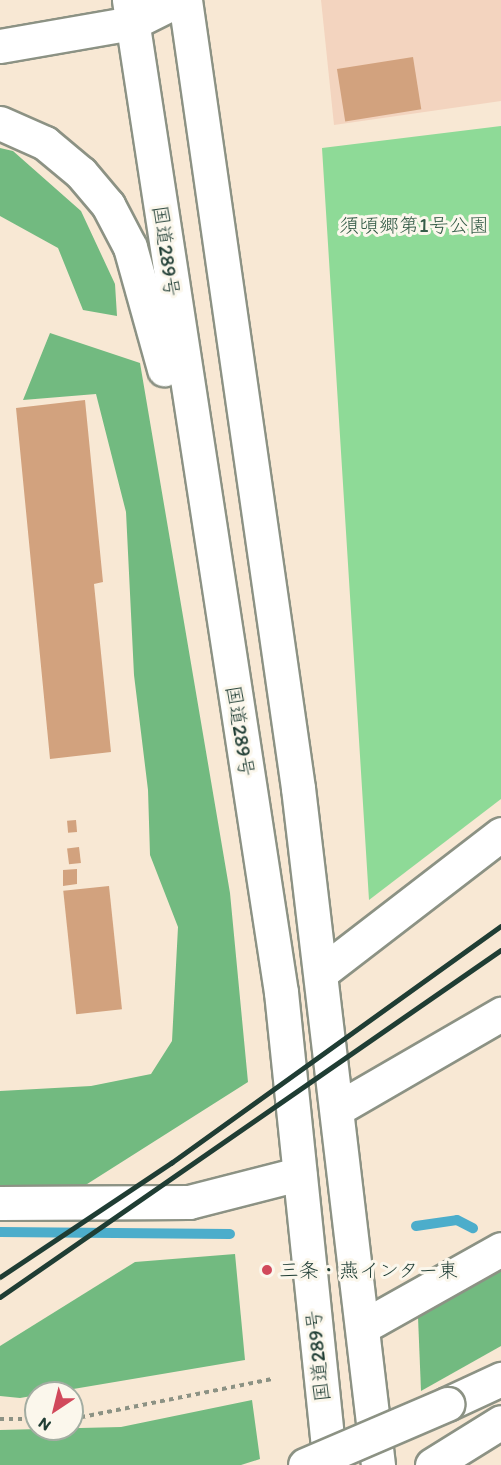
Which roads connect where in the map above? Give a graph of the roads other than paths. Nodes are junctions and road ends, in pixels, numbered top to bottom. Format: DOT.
graph roads {
  1 [pos="178,0"];
  2 [pos="185,0"];
  3 [pos="131,11"];
  4 [pos="0,46"];
  5 [pos="0,123"];
  6 [pos="214,572"];
  7 [pos="501,834"];
  8 [pos="321,972"];
  9 [pos="501,1014"];
  10 [pos="337,1109"];
  11 [pos="299,1174"];
  12 [pos="0,1203"];
  13 [pos="501,1249"];
  14 [pos="364,1326"];
  15 [pos="501,1379"];
  16 [pos="501,1422"];
  17 [pos="438,1461"];
  18 [pos="306,1465"];
  19 [pos="330,1465"];
  20 [pos="378,1465"];
  1 -- 3 [label="main road"];
  2 -- 8 [label="main road"];
  3 -- 4 [label="main road"];
  3 -- 6 [label="main road, 国道289号"];
  5 -- 6 [label="main road"];
  6 -- 11 [label="main road, 国道289号"];
  7 -- 8 [label="main road"];
  8 -- 10 [label="main road"];
  9 -- 10 [label="main road"];
  10 -- 14 [label="main road"];
  11 -- 12 [label="main road"];
  11 -- 19 [label="main road, 国道289号"];
  13 -- 14 [label="main road"];
  14 -- 20 [label="main road"];
  15 -- 18 [label="main road, bridge"];
  16 -- 17 [label="main road"];
}
